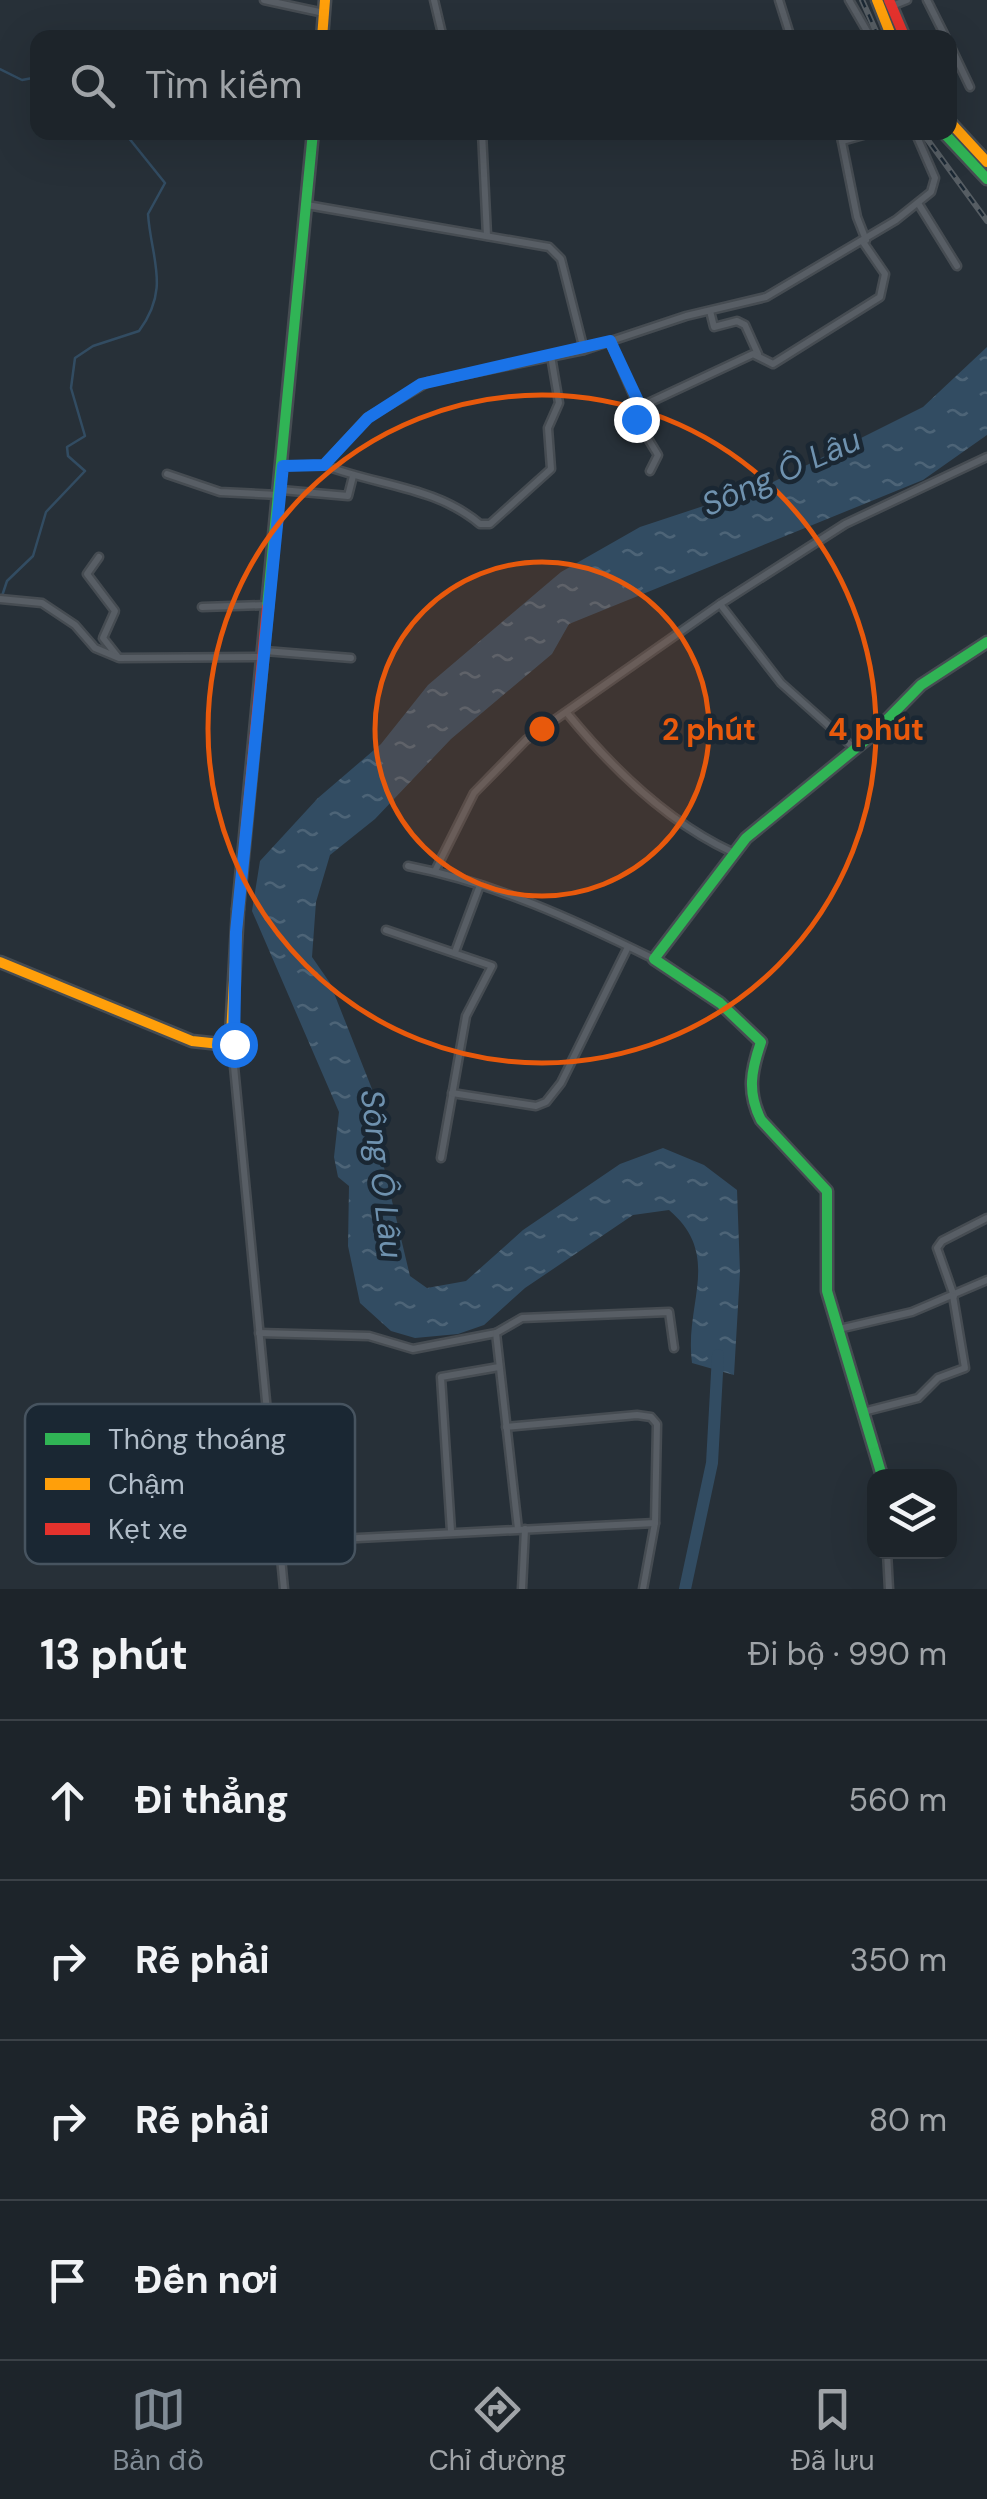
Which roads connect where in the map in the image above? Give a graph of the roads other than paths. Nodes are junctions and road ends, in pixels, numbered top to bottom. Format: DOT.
graph roads {
  1 [pos="264,0"];
  2 [pos="326,0"];
  3 [pos="434,0"];
  4 [pos="779,0"];
  5 [pos="849,0"];
  6 [pos="877,0"];
  7 [pos="907,0"];
  8 [pos="928,0"];
  9 [pos="891,3"];
  10 [pos="324,13"];
  11 [pos="323,30"];
  12 [pos="442,30"];
  13 [pos="789,30"];
  14 [pos="866,30"];
  15 [pos="889,30"];
  16 [pos="902,30"];
  17 [pos="942,30"];
  18 [pos="957,60"];
  19 [pos="970,87"];
  20 [pos="957,129"];
  21 [pos="312,140"];
  22 [pos="482,140"];
  23 [pos="842,140"];
  24 [pos="918,140"];
  25 [pos="950,140"];
  26 [pos="984,154"];
  27 [pos="987,179"];
  28 [pos="918,203"];
  29 [pos="307,205"];
  30 [pos="486,236"];
  31 [pos="864,241"];
  32 [pos="957,266"];
  33 [pos="710,311"];
  34 [pos="610,341"];
  35 [pos="584,350"];
  36 [pos="758,354"];
  37 [pos="551,356"];
  38 [pos="639,403"];
  39 [pos="987,457"];
  40 [pos="324,465"];
  41 [pos="283,466"];
  42 [pos="650,470"];
  43 [pos="167,474"];
  44 [pos="352,476"];
  45 [pos="281,492"];
  46 [pos="98,557"];
  47 [pos="0,599"];
  48 [pos="720,604"];
  49 [pos="267,605"];
  50 [pos="202,607"];
  51 [pos="987,642"];
  52 [pos="264,654"];
  53 [pos="119,658"];
  54 [pos="350,658"];
  55 [pos="567,714"];
  56 [pos="854,749"];
  57 [pos="732,852"];
  58 [pos="408,866"];
  59 [pos="435,871"];
  60 [pos="480,885"];
  61 [pos="386,930"];
  62 [pos="628,947"];
  63 [pos="455,952"];
  64 [pos="654,960"];
  65 [pos="0,962"];
  66 [pos="231,1034"];
  67 [pos="452,1093"];
  68 [pos="441,1158"];
  69 [pos="987,1218"];
  70 [pos="987,1280"];
  71 [pos="954,1296"];
  72 [pos="840,1329"];
  73 [pos="259,1334"];
  74 [pos="496,1334"];
  75 [pos="674,1348"];
  76 [pos="499,1366"];
  77 [pos="266,1404"];
  78 [pos="863,1412"];
  79 [pos="506,1428"];
  80 [pos="880,1469"];
  81 [pos="655,1524"];
  82 [pos="521,1529"];
  83 [pos="451,1532"];
  84 [pos="355,1538"];
  85 [pos="887,1559"];
  86 [pos="282,1564"];
  87 [pos="284,1589"];
  88 [pos="522,1589"];
  89 [pos="642,1589"];
  90 [pos="889,1589"];
  1 -- 10 [label="street"];
  2 -- 10 [label="main road"];
  3 -- 12 [label="street"];
  4 -- 13 [label="street"];
  5 -- 14 [label="street"];
  6 -- 15 [label="main road"];
  7 -- 9 [label="street"];
  8 -- 17 [label="street"];
  9 -- 16 [label="main road"];
  10 -- 11 [label="main road"];
  18 -- 19 [label="street"];
  20 -- 26 [label="main road"];
  21 -- 29 [label="main road"];
  22 -- 30 [label="street"];
  23 -- 31 [label="street"];
  24 -- 28 [label="street"];
  25 -- 27 [label="main road"];
  28 -- 31 [label="street"];
  28 -- 32 [label="street"];
  29 -- 30 [label="street"];
  29 -- 41 [label="main road"];
  30 -- 35 [label="street"];
  31 -- 33 [label="street"];
  31 -- 36 [label="street"];
  33 -- 34 [label="street"];
  33 -- 36 [label="street"];
  34 -- 35 [label="street"];
  34 -- 38 [label="street"];
  35 -- 37 [label="street"];
  36 -- 38 [label="street"];
  37 -- 40 [label="street"];
  37 -- 44 [label="street"];
  38 -- 42 [label="street"];
  39 -- 48 [label="street"];
  40 -- 41 [label="street"];
  40 -- 44 [label="street"];
  41 -- 45 [label="main road"];
  43 -- 45 [label="street"];
  44 -- 45 [label="street"];
  45 -- 49 [label="main road"];
  46 -- 53 [label="street"];
  47 -- 53 [label="street"];
  48 -- 55 [label="street"];
  48 -- 56 [label="street"];
  49 -- 50 [label="street"];
  49 -- 52 [label="main road"];
  51 -- 56 [label="main road"];
  52 -- 53 [label="street"];
  52 -- 54 [label="street"];
  52 -- 66 [label="main road"];
  55 -- 57 [label="street"];
  55 -- 59 [label="street"];
  56 -- 57 [label="main road"];
  57 -- 64 [label="main road"];
  58 -- 59 [label="street"];
  59 -- 60 [label="street"];
  60 -- 62 [label="street"];
  60 -- 63 [label="street"];
  61 -- 63 [label="street"];
  62 -- 64 [label="street"];
  62 -- 67 [label="street"];
  63 -- 67 [label="street"];
  64 -- 72 [label="main road"];
  65 -- 66 [label="main road"];
  66 -- 73 [label="street"];
  67 -- 68 [label="street"];
  69 -- 71 [label="street"];
  70 -- 71 [label="street"];
  71 -- 72 [label="street"];
  71 -- 78 [label="street"];
  72 -- 78 [label="main road"];
  73 -- 74 [label="street"];
  73 -- 77 [label="street"];
  74 -- 75 [label="street"];
  74 -- 76 [label="street"];
  76 -- 79 [label="street"];
  76 -- 83 [label="street"];
  78 -- 80 [label="main road"];
  79 -- 81 [label="street"];
  79 -- 82 [label="street"];
  81 -- 82 [label="street"];
  81 -- 89 [label="street"];
  82 -- 83 [label="street"];
  82 -- 88 [label="street"];
  83 -- 84 [label="street"];
  85 -- 90 [label="street"];
  86 -- 87 [label="street"];
}
